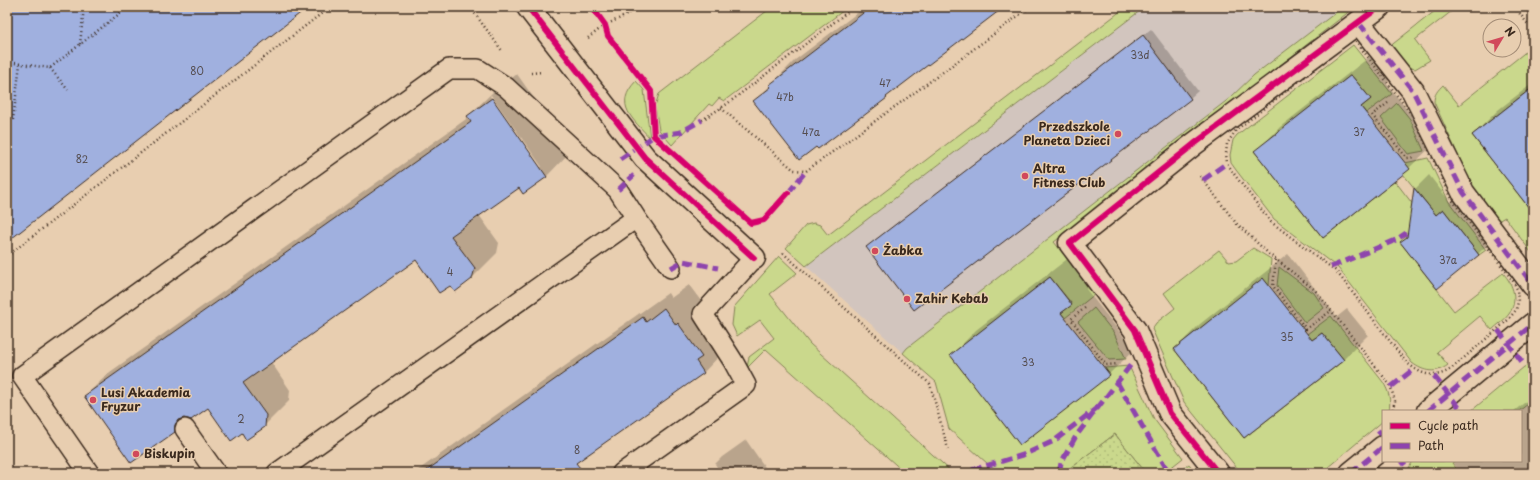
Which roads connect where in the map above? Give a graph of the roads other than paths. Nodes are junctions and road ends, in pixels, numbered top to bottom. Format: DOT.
graph roads {
  1 [pos="528,7"];
  2 [pos="1379,7"];
  3 [pos="1359,23"];
  4 [pos="636,218"];
  5 [pos="754,258"];
  6 [pos="671,268"];
  7 [pos="1533,285"];
  8 [pos="1533,324"];
  9 [pos="1429,410"];
  10 [pos="185,429"];
  11 [pos="1382,448"];
  12 [pos="89,473"];
  13 [pos="216,473"];
  14 [pos="277,473"];
  15 [pos="622,473"];
  16 [pos="1218,473"];
  17 [pos="1352,473"];
  1 -- 5 [label="street"];
  2 -- 3 [label="street"];
  3 -- 7 [label="street"];
  3 -- 16 [label="street"];
  4 -- 6 [label="lane"];
  4 -- 12 [label="lane"];
  4 -- 14 [label="lane"];
  5 -- 15 [label="lane"];
  8 -- 9 [label="street"];
  10 -- 13 [label="lane"];
  11 -- 17 [label="street"];
}
